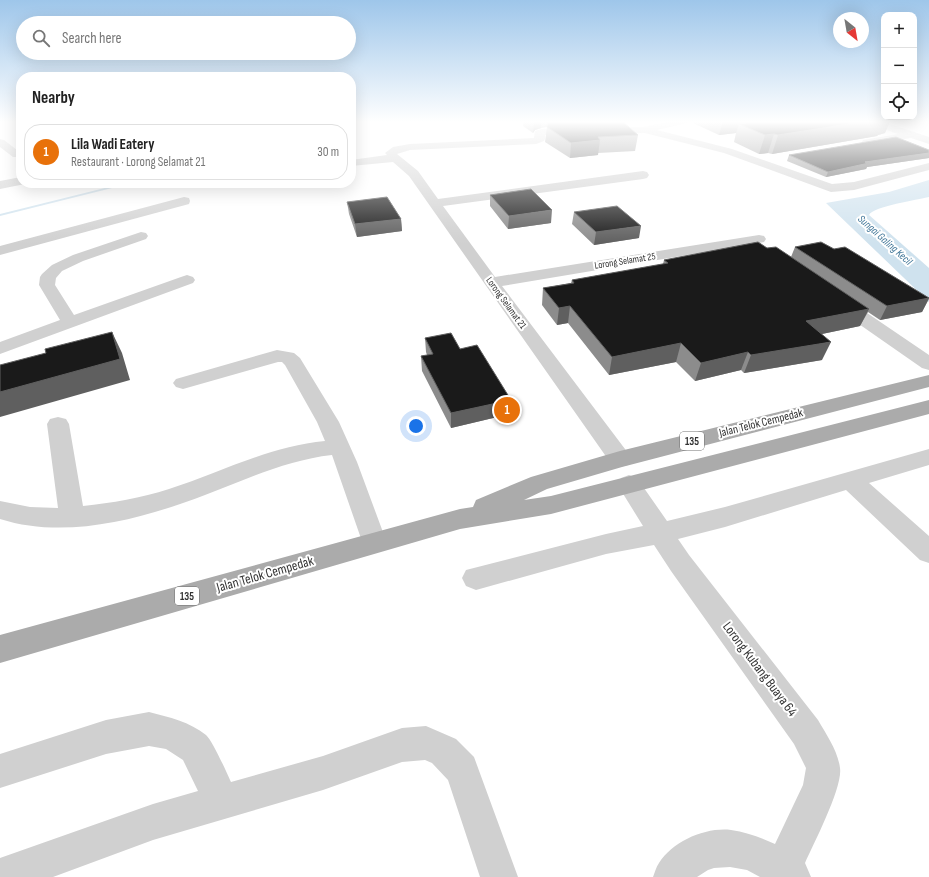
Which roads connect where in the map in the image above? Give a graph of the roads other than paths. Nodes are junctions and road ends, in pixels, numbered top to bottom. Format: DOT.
graph roads {
  1 [pos="402,162"];
  2 [pos="759,162"];
  3 [pos="929,166"];
  4 [pos="643,175"];
  5 [pos="16,181"];
  6 [pos="0,185"];
  7 [pos="184,201"];
  8 [pos="434,203"];
  9 [pos="141,236"];
  10 [pos="0,252"];
  11 [pos="768,254"];
  12 [pos="187,280"];
  13 [pos="491,283"];
  14 [pos="826,293"];
  15 [pos="70,323"];
  16 [pos="0,348"];
  17 [pos="929,364"];
  18 [pos="929,381"];
  19 [pos="183,383"];
  20 [pos="929,407"];
  21 [pos="58,424"];
  22 [pos="339,447"];
  23 [pos="929,457"];
  24 [pos="625,471"];
  25 [pos="850,480"];
  26 [pos="0,510"];
  27 [pos="72,517"];
  28 [pos="662,534"];
  29 [pos="374,543"];
  30 [pos="929,552"];
  31 [pos="476,578"];
  32 [pos="0,648"];
  33 [pos="0,771"];
  34 [pos="223,802"];
  35 [pos="788,873"];
  36 [pos="1,877"];
  37 [pos="499,877"];
  38 [pos="672,877"];
  1 -- 8 [label="street, Lorong Selamat 21"];
  2 -- 3 [label="street"];
  4 -- 8 [label="street"];
  5 -- 6 [label="street"];
  7 -- 10 [label="street"];
  8 -- 13 [label="street, Lorong Selamat 21"];
  9 -- 15 [label="street"];
  11 -- 13 [label="street, Lorong Selamat 25"];
  12 -- 15 [label="street"];
  13 -- 24 [label="street, Lorong Selamat 21"];
  14 -- 17 [label="street"];
  15 -- 16 [label="street"];
  18 -- 24 [label="main road, Jalan Telok Cempedak / 135"];
  19 -- 22 [label="street"];
  20 -- 24 [label="main road, Jalan Telok Cempedak / 135"];
  21 -- 27 [label="street"];
  22 -- 27 [label="street"];
  22 -- 29 [label="street"];
  23 -- 25 [label="street"];
  24 -- 28 [label="street, Lorong Kubang Buaya 64"];
  24 -- 29 [label="main road, Jalan Telok Cempedak / 135"];
  25 -- 28 [label="street"];
  25 -- 30 [label="street"];
  26 -- 27 [label="street"];
  28 -- 31 [label="street"];
  28 -- 35 [label="street, Lorong Kubang Buaya 64"];
  29 -- 32 [label="main road, Jalan Telok Cempedak / 135"];
  33 -- 34 [label="street"];
  34 -- 36 [label="street"];
  34 -- 37 [label="street"];
  35 -- 38 [label="street"];
}
